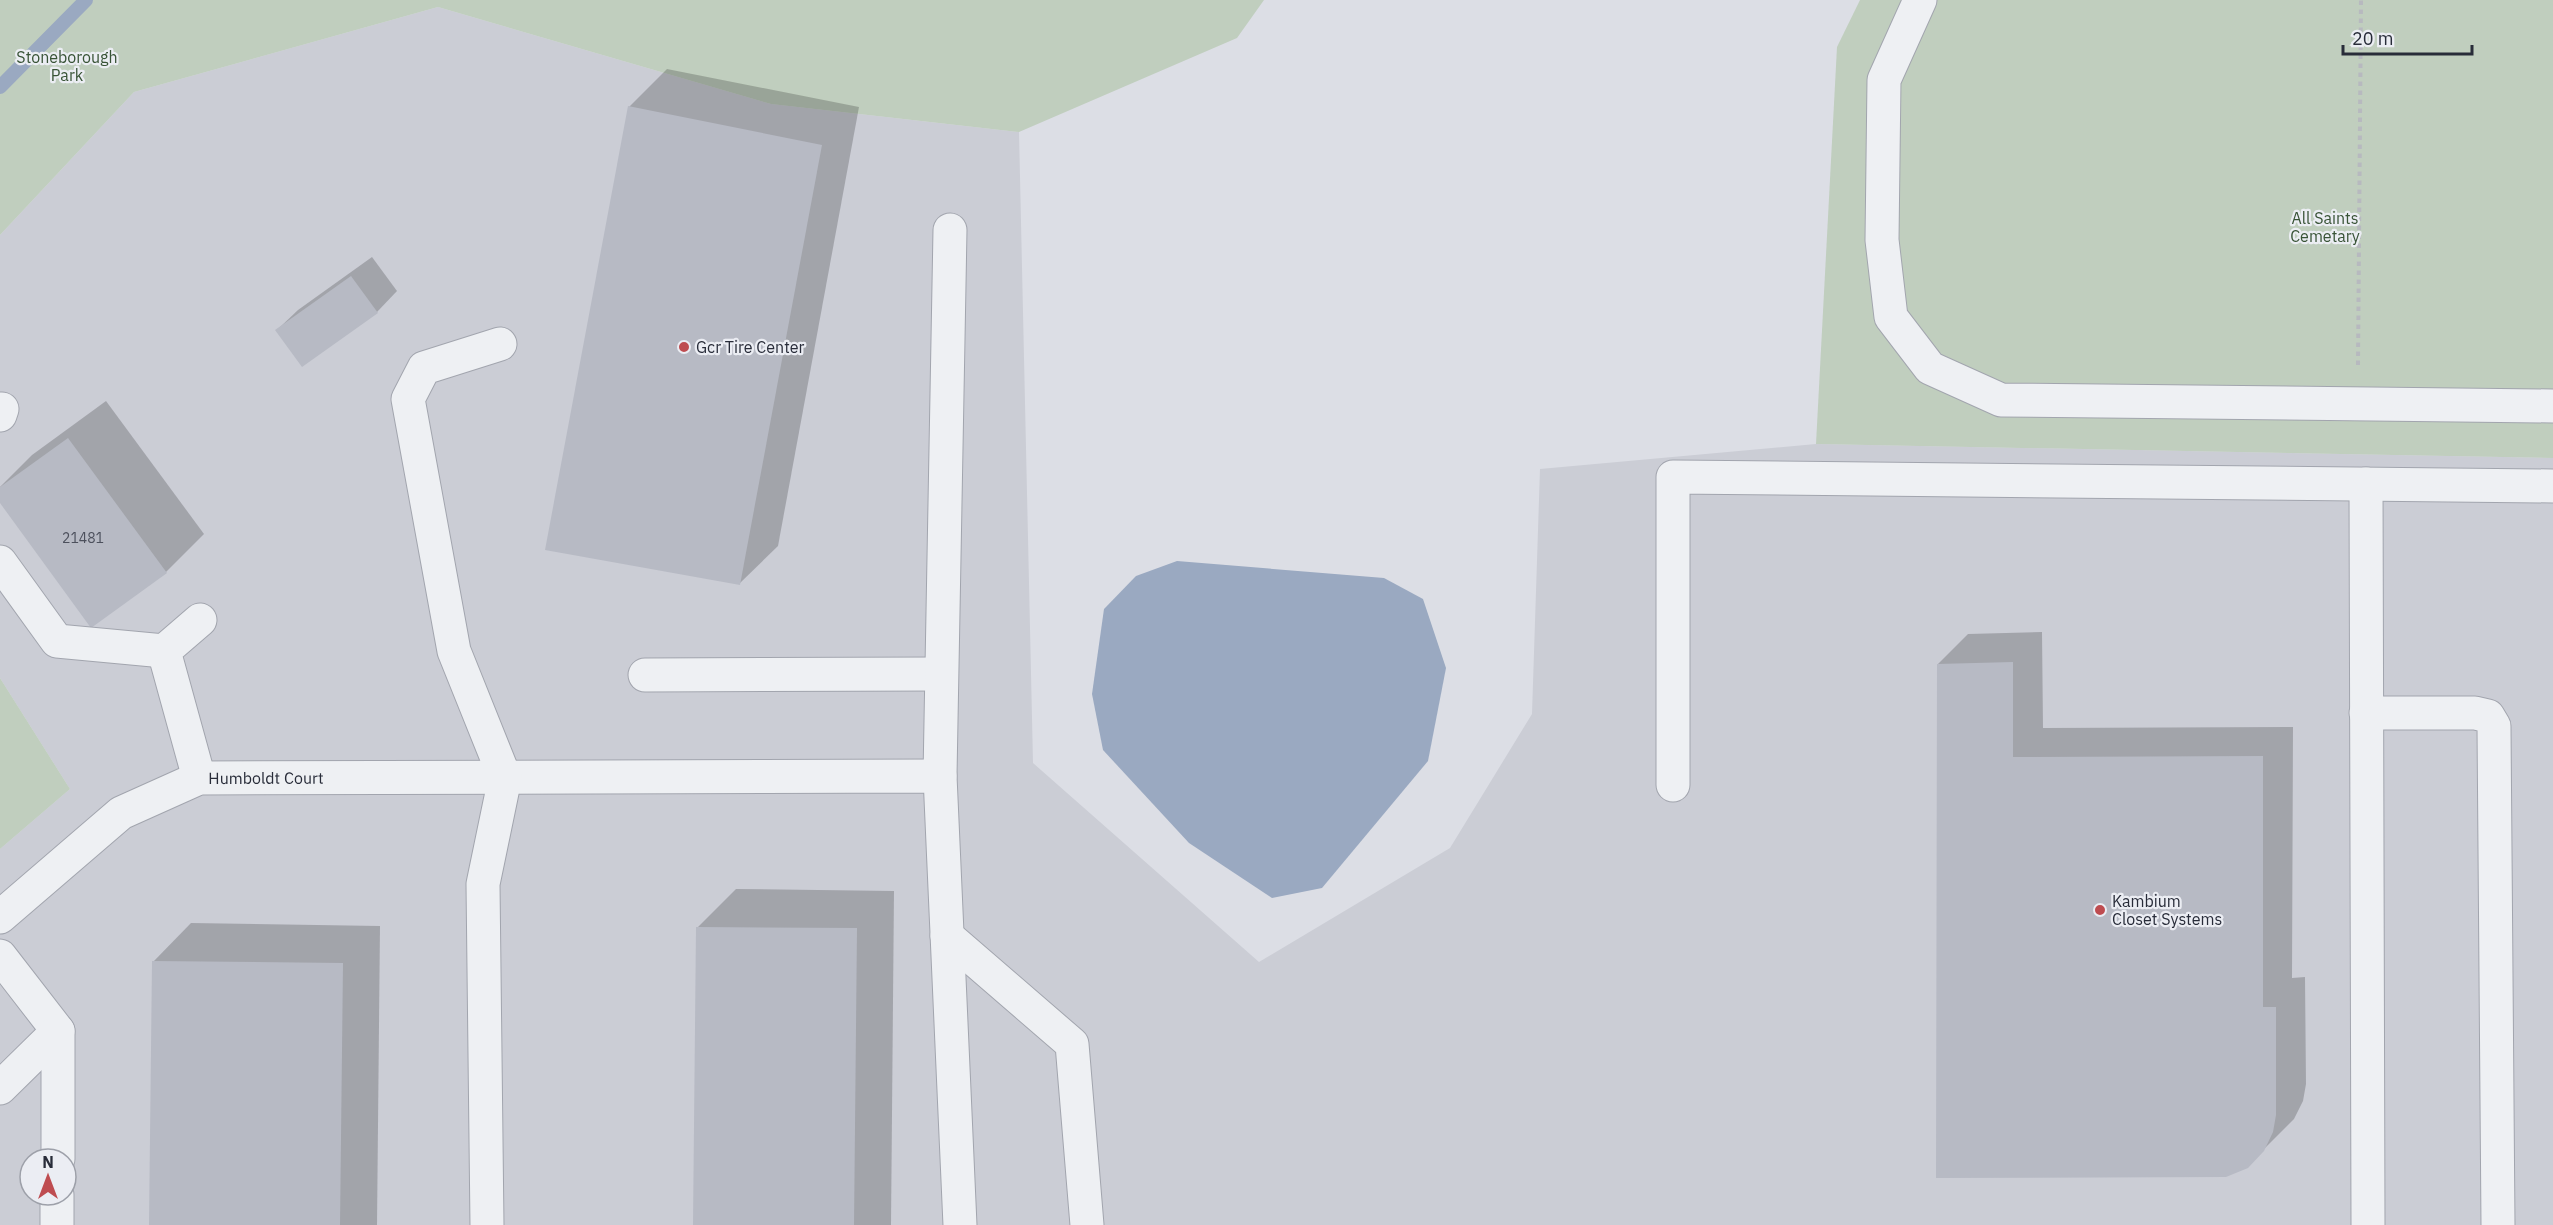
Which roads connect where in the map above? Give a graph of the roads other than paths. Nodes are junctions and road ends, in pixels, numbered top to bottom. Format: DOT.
graph roads {
  1 [pos="1920,0"];
  2 [pos="950,230"];
  3 [pos="500,344"];
  4 [pos="2553,406"];
  5 [pos="2366,484"];
  6 [pos="2553,486"];
  7 [pos="0,562"];
  8 [pos="200,620"];
  9 [pos="165,651"];
  10 [pos="942,674"];
  11 [pos="645,675"];
  12 [pos="2366,713"];
  13 [pos="940,776"];
  14 [pos="199,778"];
  15 [pos="505,778"];
  16 [pos="1673,785"];
  17 [pos="0,917"];
  18 [pos="947,936"];
  19 [pos="0,956"];
  20 [pos="58,1031"];
  21 [pos="0,1088"];
  22 [pos="58,1147"];
  23 [pos="57,1207"];
  24 [pos="57,1225"];
  25 [pos="487,1225"];
  26 [pos="960,1225"];
  27 [pos="1087,1225"];
  28 [pos="2368,1225"];
  29 [pos="2498,1225"];
  1 -- 4 [label="street"];
  2 -- 10 [label="street"];
  3 -- 15 [label="street"];
  5 -- 6 [label="street"];
  5 -- 12 [label="street"];
  5 -- 16 [label="street"];
  7 -- 9 [label="street"];
  8 -- 9 [label="street"];
  9 -- 14 [label="street"];
  10 -- 11 [label="street"];
  10 -- 13 [label="street"];
  12 -- 28 [label="street"];
  12 -- 29 [label="street"];
  13 -- 15 [label="street, Humboldt Court"];
  13 -- 18 [label="street"];
  14 -- 15 [label="street, Humboldt Court"];
  14 -- 17 [label="street, Humboldt Court"];
  15 -- 25 [label="street"];
  18 -- 26 [label="street"];
  18 -- 27 [label="street"];
  19 -- 20 [label="street"];
  20 -- 21 [label="street"];
  20 -- 22 [label="street"];
  23 -- 24 [label="street"];
}
